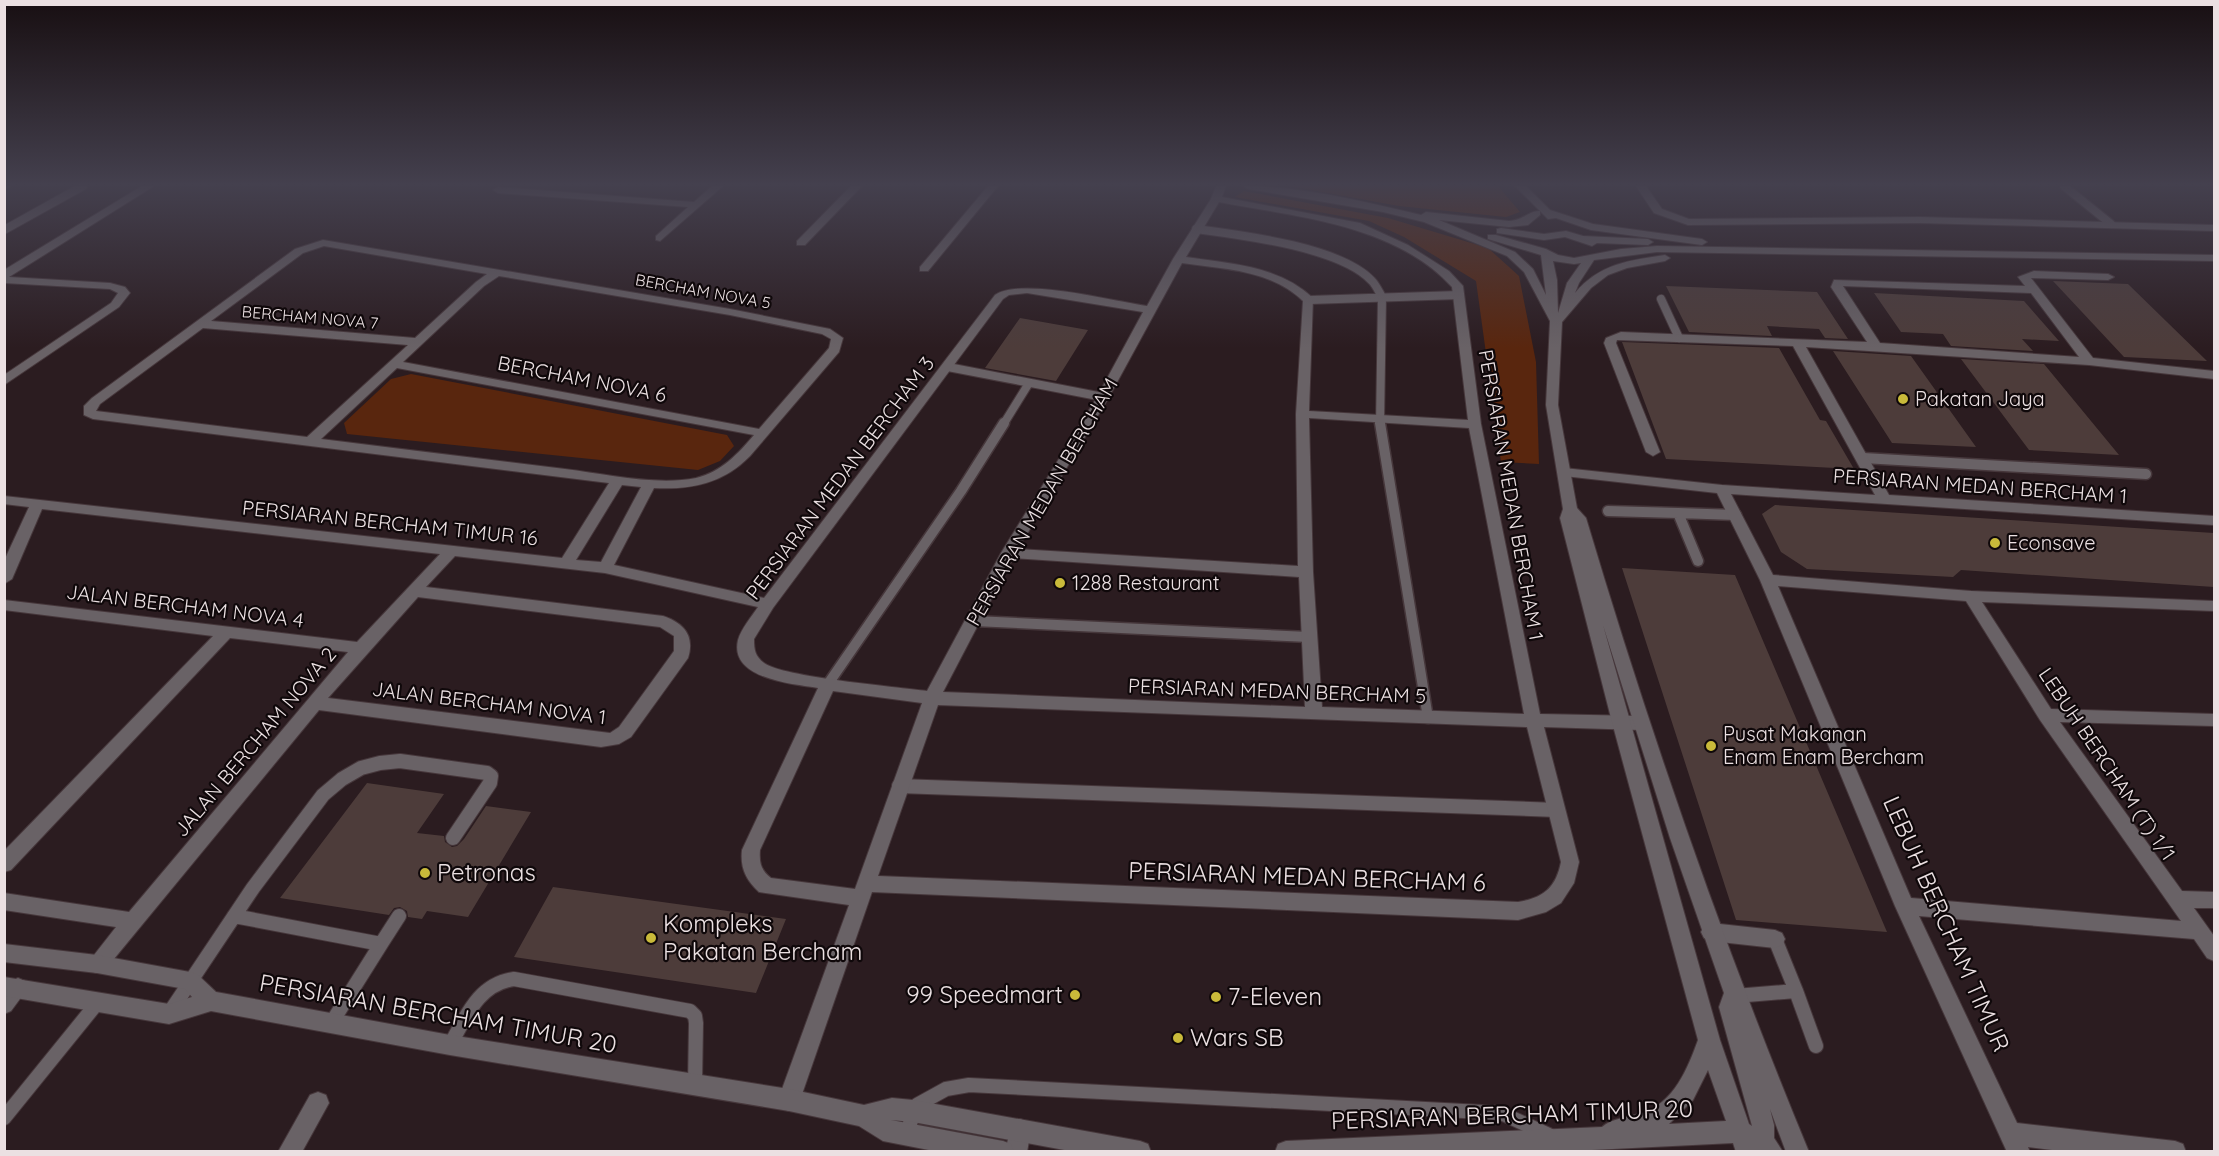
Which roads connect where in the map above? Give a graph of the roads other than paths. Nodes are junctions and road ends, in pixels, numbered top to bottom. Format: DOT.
graph roads {
  1 [pos="61,240"];
  2 [pos="804,240"];
  3 [pos="948,240"];
  4 [pos="1189,240"];
  5 [pos="1262,240"];
  6 [pos="1389,240"];
  7 [pos="1477,240"];
  8 [pos="1500,240"];
  9 [pos="1539,240"];
  10 [pos="1583,240"];
  11 [pos="1624,240"];
  12 [pos="1687,240"];
  13 [pos="801,243"];
  14 [pos="1717,244"];
  15 [pos="1745,249"];
  16 [pos="1544,253"];
  17 [pos="2214,256"];
  18 [pos="1592,257"];
  19 [pos="1178,259"];
  20 [pos="924,269"];
  21 [pos="498,272"];
  22 [pos="4,275"];
  23 [pos="2108,278"];
  24 [pos="4,280"];
  25 [pos="2034,290"];
  26 [pos="1459,295"];
  27 [pos="1382,297"];
  28 [pos="1661,299"];
  29 [pos="1309,300"];
  30 [pos="1150,310"];
  31 [pos="1557,316"];
  32 [pos="200,324"];
  33 [pos="1679,338"];
  34 [pos="418,342"];
  35 [pos="1797,342"];
  36 [pos="1876,346"];
  37 [pos="2089,361"];
  38 [pos="394,364"];
  39 [pos="948,367"];
  40 [pos="2214,375"];
  41 [pos="4,381"];
  42 [pos="1029,383"];
  43 [pos="1103,397"];
  44 [pos="1302,414"];
  45 [pos="1379,419"];
  46 [pos="1475,424"];
  47 [pos="762,433"];
  48 [pos="311,441"];
  49 [pos="1653,452"];
  50 [pos="1863,458"];
  51 [pos="1564,472"];
  52 [pos="2146,474"];
  53 [pos="618,480"];
  54 [pos="650,483"];
  55 [pos="1722,489"];
  56 [pos="4,500"];
  57 [pos="1885,500"];
  58 [pos="37,505"];
  59 [pos="1570,509"];
  60 [pos="1608,512"];
  61 [pos="1678,513"];
  62 [pos="1736,515"];
  63 [pos="2214,521"];
  64 [pos="451,551"];
  65 [pos="1008,553"];
  66 [pos="1698,561"];
  67 [pos="566,564"];
  68 [pos="605,568"];
  69 [pos="1306,572"];
  70 [pos="4,579"];
  71 [pos="1768,580"];
  72 [pos="415,591"];
  73 [pos="1971,596"];
  74 [pos="768,604"];
  75 [pos="4,605"];
  76 [pos="2214,606"];
  77 [pos="974,621"];
  78 [pos="226,632"];
  79 [pos="1309,637"];
  80 [pos="361,648"];
  81 [pos="828,684"];
  82 [pos="932,698"];
  83 [pos="315,703"];
  84 [pos="1314,714"];
  85 [pos="2046,715"];
  86 [pos="1428,718"];
  87 [pos="1533,719"];
  88 [pos="2214,720"];
  89 [pos="1620,722"];
  90 [pos="1641,723"];
  91 [pos="899,786"];
  92 [pos="1557,810"];
  93 [pos="453,838"];
  94 [pos="4,864"];
  95 [pos="864,891"];
  96 [pos="2175,899"];
  97 [pos="2214,900"];
  98 [pos="4,901"];
  99 [pos="1905,906"];
  100 [pos="234,916"];
  101 [pos="399,916"];
  102 [pos="133,921"];
  103 [pos="2199,931"];
  104 [pos="1711,932"];
  105 [pos="1775,939"];
  106 [pos="381,944"];
  107 [pos="2214,952"];
  108 [pos="6,953"];
  109 [pos="97,964"];
  110 [pos="190,981"];
  111 [pos="1796,992"];
  112 [pos="9,993"];
  113 [pos="1735,996"];
  114 [pos="211,1001"];
  115 [pos="98,1002"];
  116 [pos="169,1014"];
  117 [pos="332,1022"];
  118 [pos="1709,1040"];
  119 [pos="450,1045"];
  120 [pos="1816,1047"];
  121 [pos="695,1085"];
  122 [pos="789,1100"];
  123 [pos="318,1102"];
  124 [pos="913,1111"];
  125 [pos="864,1116"];
  126 [pos="4,1118"];
  127 [pos="906,1134"];
  128 [pos="1588,1140"];
  129 [pos="1018,1141"];
  130 [pos="1560,1141"];
  131 [pos="2015,1143"];
  132 [pos="1755,1146"];
  133 [pos="289,1152"];
  134 [pos="1003,1152"];
  135 [pos="1140,1152"];
  136 [pos="1286,1152"];
  137 [pos="1798,1152"];
  138 [pos="2175,1152"];
  1 -- 22 [label="street"];
  2 -- 13 [label="street"];
  3 -- 20 [label="street"];
  4 -- 19 [label="street, PERSIARAN MEDAN BERCHAM"];
  5 -- 27 [label="lane"];
  6 -- 26 [label="street, PERSIARAN MEDAN BERCHAM 1"];
  7 -- 31 [label="street"];
  8 -- 16 [label="street"];
  9 -- 16 [label="street"];
  10 -- 18 [label="street"];
  11 -- 14 [label="street"];
  12 -- 14 [label="street"];
  14 -- 17 [label="street"];
  15 -- 17 [label="street"];
  15 -- 18 [label="street"];
  15 -- 31 [label="street"];
  16 -- 18 [label="street"];
  16 -- 31 [label="street"];
  18 -- 31 [label="street"];
  19 -- 29 [label="street"];
  19 -- 30 [label="street, PERSIARAN MEDAN BERCHAM"];
  21 -- 32 [label="street, BERCHAM NOVA 5"];
  21 -- 34 [label="street"];
  21 -- 47 [label="street, BERCHAM NOVA 5"];
  23 -- 25 [label="street"];
  24 -- 41 [label="street"];
  25 -- 36 [label="street"];
  25 -- 37 [label="street"];
  26 -- 27 [label="lane"];
  26 -- 46 [label="street, PERSIARAN MEDAN BERCHAM 1"];
  27 -- 29 [label="lane"];
  27 -- 45 [label="lane"];
  28 -- 33 [label="lane"];
  29 -- 44 [label="street"];
  30 -- 39 [label="street, PERSIARAN MEDAN BERCHAM 3"];
  30 -- 43 [label="street, PERSIARAN MEDAN BERCHAM"];
  31 -- 51 [label="street"];
  32 -- 34 [label="street, BERCHAM NOVA 7"];
  32 -- 48 [label="street"];
  33 -- 35 [label="street"];
  33 -- 49 [label="street"];
  34 -- 38 [label="street"];
  35 -- 36 [label="street"];
  35 -- 50 [label="street"];
  36 -- 37 [label="street"];
  37 -- 40 [label="street"];
  38 -- 47 [label="street, BERCHAM NOVA 6"];
  38 -- 48 [label="street"];
  39 -- 42 [label="lane"];
  39 -- 74 [label="street, PERSIARAN MEDAN BERCHAM 3"];
  42 -- 43 [label="lane"];
  42 -- 81 [label="lane"];
  43 -- 65 [label="street, PERSIARAN MEDAN BERCHAM"];
  44 -- 45 [label="street"];
  44 -- 69 [label="street"];
  45 -- 46 [label="street"];
  45 -- 86 [label="lane"];
  46 -- 87 [label="street, PERSIARAN MEDAN BERCHAM 1"];
  47 -- 54 [label="street"];
  48 -- 53 [label="street"];
  50 -- 52 [label="lane"];
  50 -- 57 [label="street"];
  51 -- 55 [label="street, PERSIARAN MEDAN BERCHAM 1"];
  51 -- 59 [label="street"];
  53 -- 54 [label="street"];
  53 -- 67 [label="street"];
  54 -- 68 [label="street"];
  55 -- 57 [label="street, PERSIARAN MEDAN BERCHAM 1"];
  55 -- 62 [label="street, LEBUH BERCHAM TIMUR"];
  56 -- 58 [label="street, PERSIARAN BERCHAM TIMUR 16"];
  57 -- 63 [label="street, PERSIARAN MEDAN BERCHAM 1"];
  58 -- 64 [label="street, PERSIARAN BERCHAM TIMUR 16"];
  58 -- 70 [label="street"];
  59 -- 89 [label="street"];
  59 -- 90 [label="street"];
  60 -- 61 [label="lane"];
  61 -- 62 [label="lane"];
  61 -- 66 [label="lane"];
  62 -- 71 [label="street, LEBUH BERCHAM TIMUR"];
  64 -- 67 [label="street, PERSIARAN BERCHAM TIMUR 16"];
  64 -- 72 [label="street, JALAN BERCHAM NOVA 2"];
  65 -- 69 [label="street"];
  65 -- 77 [label="street, PERSIARAN MEDAN BERCHAM"];
  67 -- 68 [label="street, PERSIARAN BERCHAM TIMUR 16"];
  68 -- 74 [label="street, PERSIARAN BERCHAM TIMUR 16"];
  69 -- 79 [label="street"];
  71 -- 73 [label="street"];
  71 -- 99 [label="street, LEBUH BERCHAM TIMUR"];
  72 -- 80 [label="street, JALAN BERCHAM NOVA 2"];
  72 -- 83 [label="street, JALAN BERCHAM NOVA 1"];
  73 -- 76 [label="street"];
  73 -- 85 [label="street, LEBUH BERCHAM (T) 1/1"];
  74 -- 81 [label="street, PERSIARAN MEDAN BERCHAM 3"];
  75 -- 78 [label="street, JALAN BERCHAM NOVA 4"];
  77 -- 79 [label="lane"];
  77 -- 82 [label="street, PERSIARAN MEDAN BERCHAM"];
  78 -- 80 [label="street, JALAN BERCHAM NOVA 4"];
  78 -- 94 [label="street"];
  79 -- 84 [label="street"];
  80 -- 83 [label="street, JALAN BERCHAM NOVA 2"];
  81 -- 82 [label="street, PERSIARAN MEDAN BERCHAM 3"];
  81 -- 95 [label="street, PERSIARAN MEDAN BERCHAM 6"];
  82 -- 84 [label="street, PERSIARAN MEDAN BERCHAM 5"];
  82 -- 91 [label="street, PERSIARAN MEDAN BERCHAM"];
  83 -- 102 [label="street, JALAN BERCHAM NOVA 2"];
  84 -- 86 [label="street, PERSIARAN MEDAN BERCHAM 5"];
  85 -- 88 [label="street"];
  85 -- 96 [label="street, LEBUH BERCHAM (T) 1/1"];
  86 -- 87 [label="street, PERSIARAN MEDAN BERCHAM 5"];
  87 -- 89 [label="street, PERSIARAN MEDAN BERCHAM 5"];
  87 -- 92 [label="street, PERSIARAN MEDAN BERCHAM 6"];
  89 -- 90 [label="street, PERSIARAN MEDAN BERCHAM 5"];
  89 -- 118 [label="street"];
  90 -- 104 [label="street"];
  91 -- 92 [label="lane"];
  91 -- 95 [label="street, PERSIARAN MEDAN BERCHAM"];
  92 -- 95 [label="street, PERSIARAN MEDAN BERCHAM 6"];
  93 -- 100 [label="lane"];
  95 -- 122 [label="street, PERSIARAN MEDAN BERCHAM"];
  96 -- 97 [label="street"];
  96 -- 103 [label="street, LEBUH BERCHAM (T) 1/1"];
  98 -- 102 [label="street"];
  99 -- 103 [label="street"];
  99 -- 131 [label="street, LEBUH BERCHAM TIMUR"];
  100 -- 106 [label="lane"];
  100 -- 110 [label="lane"];
  101 -- 106 [label="lane"];
  102 -- 109 [label="street, JALAN BERCHAM NOVA 2"];
  103 -- 107 [label="street, LEBUH BERCHAM (T) 1/1"];
  104 -- 105 [label="street"];
  104 -- 113 [label="street"];
  105 -- 111 [label="lane"];
  106 -- 117 [label="lane"];
  108 -- 109 [label="street"];
  109 -- 110 [label="street"];
  110 -- 114 [label="street"];
  110 -- 116 [label="lane"];
  111 -- 113 [label="lane"];
  111 -- 120 [label="lane"];
  112 -- 115 [label="street, PERSIARAN BERCHAM TIMUR 20"];
  113 -- 132 [label="street"];
  113 -- 137 [label="street"];
  114 -- 116 [label="street, PERSIARAN BERCHAM TIMUR 20"];
  114 -- 117 [label="street, PERSIARAN BERCHAM TIMUR 20"];
  115 -- 116 [label="street, PERSIARAN BERCHAM TIMUR 20"];
  115 -- 126 [label="lane"];
  117 -- 119 [label="street, PERSIARAN BERCHAM TIMUR 20"];
  118 -- 128 [label="street"];
  118 -- 132 [label="street"];
  119 -- 121 [label="street, PERSIARAN BERCHAM TIMUR 20"];
  119 -- 121 [label="lane"];
  121 -- 122 [label="street, PERSIARAN BERCHAM TIMUR 20"];
  122 -- 125 [label="street, PERSIARAN BERCHAM TIMUR 20"];
  123 -- 133 [label="street"];
  124 -- 125 [label="street, PERSIARAN BERCHAM TIMUR 20"];
  124 -- 127 [label="lane"];
  124 -- 129 [label="street, PERSIARAN BERCHAM TIMUR 20"];
  124 -- 130 [label="lane"];
  125 -- 127 [label="street, PERSIARAN BERCHAM TIMUR 20"];
  127 -- 134 [label="street, PERSIARAN BERCHAM TIMUR 20"];
  128 -- 130 [label="street, PERSIARAN BERCHAM TIMUR 20"];
  128 -- 132 [label="street, PERSIARAN BERCHAM TIMUR 20"];
  129 -- 135 [label="street, PERSIARAN BERCHAM TIMUR 20"];
  130 -- 136 [label="street, PERSIARAN BERCHAM TIMUR 20"];
  131 -- 138 [label="street"];
}
